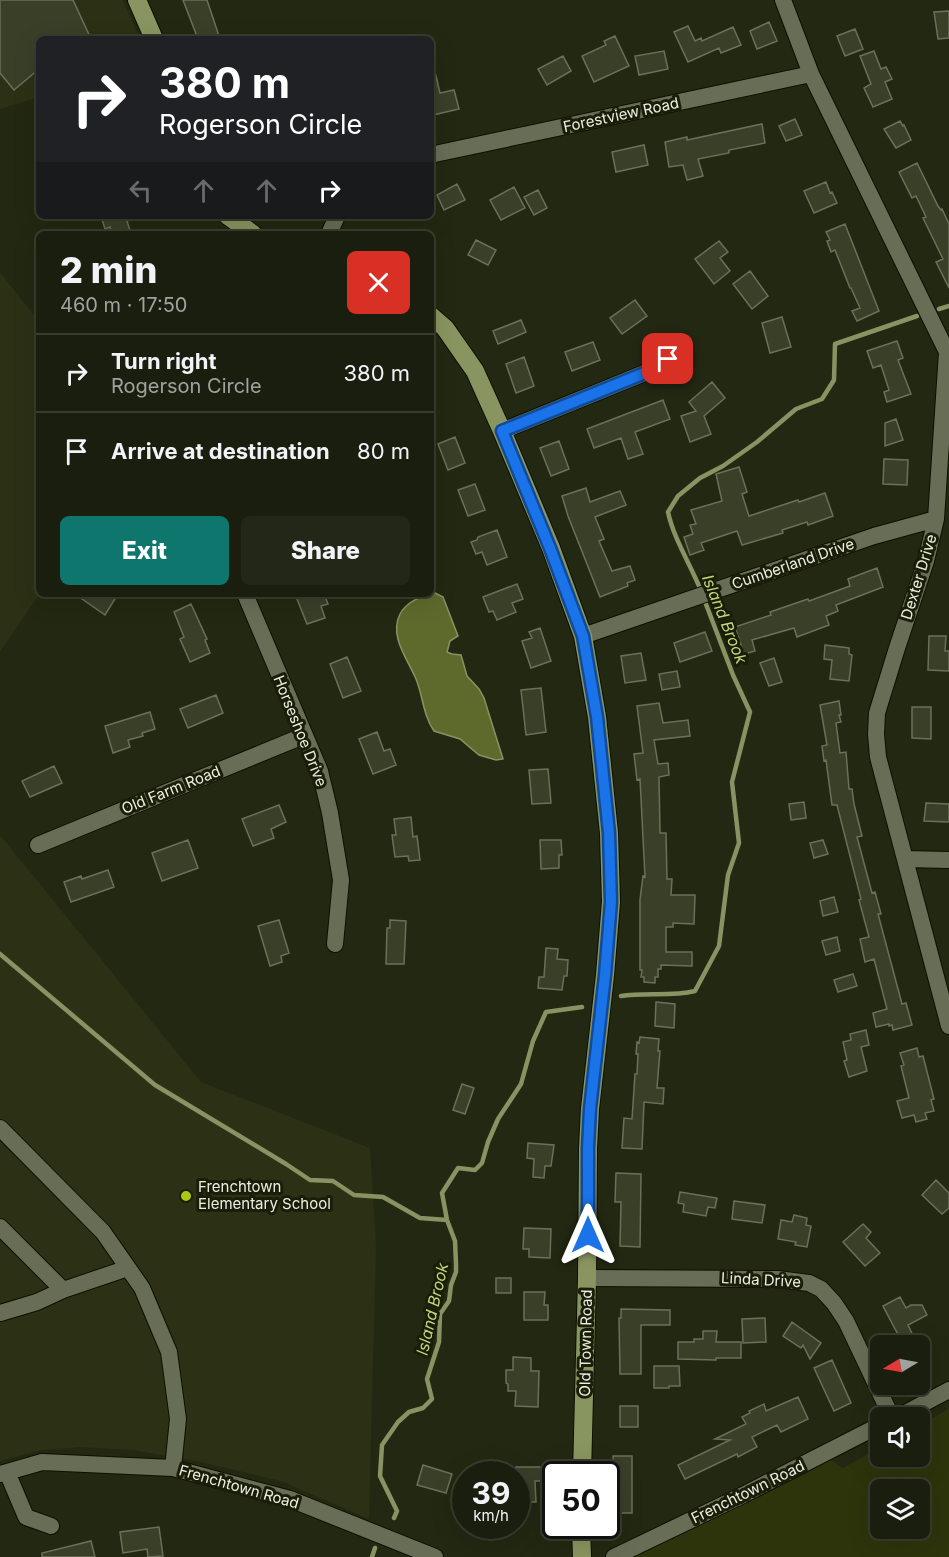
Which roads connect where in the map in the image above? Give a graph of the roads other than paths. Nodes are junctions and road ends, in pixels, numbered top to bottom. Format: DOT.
graph roads {
  1 [pos="137,0"];
  2 [pos="783,0"];
  3 [pos="153,36"];
  4 [pos="811,74"];
  5 [pos="434,154"];
  6 [pos="232,219"];
  7 [pos="249,231"];
  8 [pos="434,318"];
  9 [pos="684,348"];
  10 [pos="948,352"];
  11 [pos="502,431"];
  12 [pos="936,519"];
  13 [pos="245,597"];
  14 [pos="583,636"];
  15 [pos="303,736"];
  16 [pos="38,844"];
  17 [pos="905,859"];
  18 [pos="949,860"];
  19 [pos="335,944"];
  20 [pos="949,1026"];
  21 [pos="0,1128"];
  22 [pos="0,1227"];
  23 [pos="128,1268"];
  24 [pos="587,1278"];
  25 [pos="63,1290"];
  26 [pos="0,1313"];
  27 [pos="949,1390"];
  28 [pos="889,1407"];
  29 [pos="916,1407"];
  30 [pos="870,1430"];
  31 [pos="582,1461"];
  32 [pos="173,1468"];
  33 [pos="4,1473"];
  34 [pos="51,1526"];
  35 [pos="581,1539"];
  36 [pos="435,1557"];
  37 [pos="582,1557"];
  38 [pos="614,1557"];
  1 -- 3 [label="main road"];
  2 -- 4 [label="street, Dexter Drive"];
  4 -- 5 [label="street, Forestview Road"];
  4 -- 10 [label="street, Dexter Drive"];
  6 -- 7 [label="main road"];
  8 -- 11 [label="main road, Old Town Road"];
  9 -- 11 [label="street"];
  10 -- 12 [label="street, Dexter Drive"];
  11 -- 14 [label="main road, Old Town Road"];
  12 -- 14 [label="street, Cumberland Drive"];
  12 -- 17 [label="street, Dexter Drive"];
  13 -- 15 [label="street, Horseshoe Drive"];
  14 -- 24 [label="main road, Old Town Road"];
  15 -- 16 [label="street, Old Farm Road"];
  15 -- 19 [label="street, Horseshoe Drive"];
  17 -- 18 [label="street"];
  17 -- 20 [label="street, Dexter Drive"];
  21 -- 23 [label="street"];
  22 -- 25 [label="street"];
  23 -- 25 [label="street"];
  23 -- 32 [label="street"];
  24 -- 28 [label="street, Linda Drive"];
  24 -- 31 [label="main road, Old Town Road"];
  25 -- 26 [label="street"];
  27 -- 29 [label="street"];
  30 -- 38 [label="street, Frenchtown Road"];
  32 -- 33 [label="street, Frenchtown Road"];
  32 -- 36 [label="street, Frenchtown Road"];
  33 -- 34 [label="street"];
  35 -- 37 [label="main road"];
}
